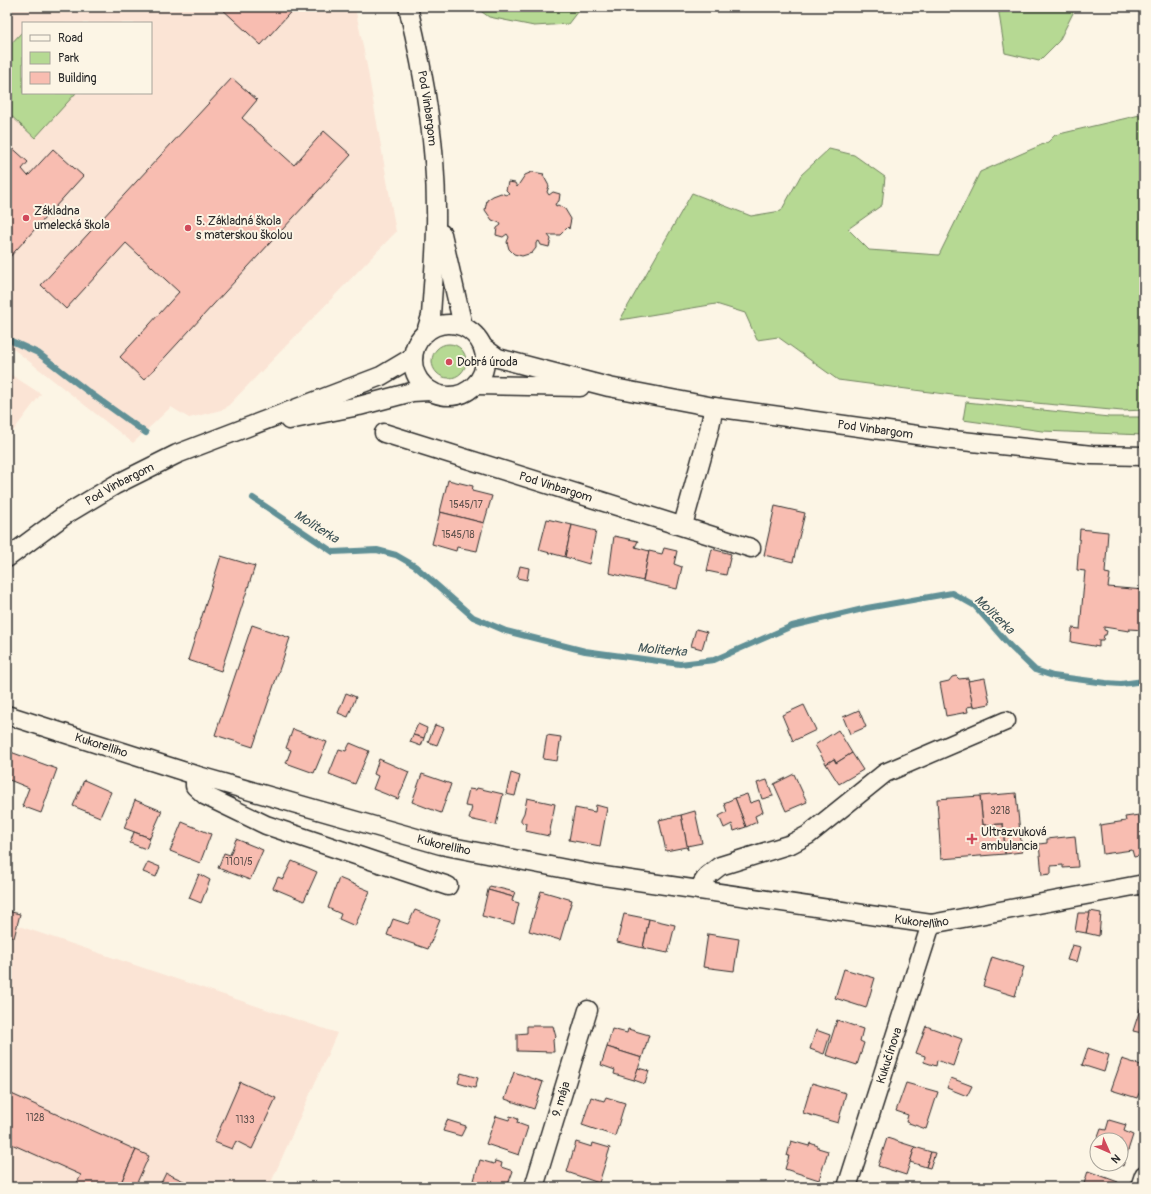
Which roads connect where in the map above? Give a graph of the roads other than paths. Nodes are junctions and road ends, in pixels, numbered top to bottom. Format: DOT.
graph roads {
  1 [pos="408,7"];
  2 [pos="436,210"];
  3 [pos="463,326"];
  4 [pos="426,332"];
  5 [pos="483,347"];
  6 [pos="413,356"];
  7 [pos="475,385"];
  8 [pos="609,387"];
  9 [pos="430,391"];
  10 [pos="714,407"];
  11 [pos="243,428"];
  12 [pos="384,433"];
  13 [pos="1144,456"];
  14 [pos="683,525"];
  15 [pos="751,548"];
  16 [pos="7,558"];
  17 [pos="7,715"];
  18 [pos="1006,721"];
  19 [pos="195,775"];
  20 [pos="1144,884"];
  21 [pos="448,886"];
  22 [pos="698,890"];
  23 [pos="930,924"];
  24 [pos="588,1010"];
  25 [pos="1144,1175"];
  26 [pos="534,1187"];
  27 [pos="847,1187"];
  28 [pos="1140,1187"];
  1 -- 2 [label="street, Pod Vinbargom"];
  2 -- 3 [label="street, Pod Vinbargom"];
  2 -- 4 [label="street, Pod Vinbargom"];
  3 -- 4 [label="street"];
  3 -- 5 [label="street"];
  4 -- 6 [label="street"];
  5 -- 7 [label="street"];
  5 -- 8 [label="street, Pod Vinbargom"];
  6 -- 9 [label="street"];
  6 -- 11 [label="street, Pod Vinbargom"];
  7 -- 8 [label="street, Pod Vinbargom"];
  7 -- 9 [label="street"];
  8 -- 10 [label="street, Pod Vinbargom"];
  9 -- 11 [label="street, Pod Vinbargom"];
  10 -- 13 [label="street, Pod Vinbargom"];
  10 -- 14 [label="street"];
  11 -- 16 [label="street, Pod Vinbargom"];
  12 -- 14 [label="street, Pod Vinbargom"];
  14 -- 15 [label="street, Pod Vinbargom"];
  17 -- 19 [label="street, Kukorelliho"];
  18 -- 22 [label="street"];
  19 -- 21 [label="street"];
  19 -- 22 [label="street, Kukorelliho"];
  20 -- 23 [label="street, Kukorelliho"];
  22 -- 23 [label="street, Kukorelliho"];
  23 -- 27 [label="street, Kukučínova"];
  24 -- 26 [label="street, 9. mája"];
  25 -- 28 [label="street"];
}
